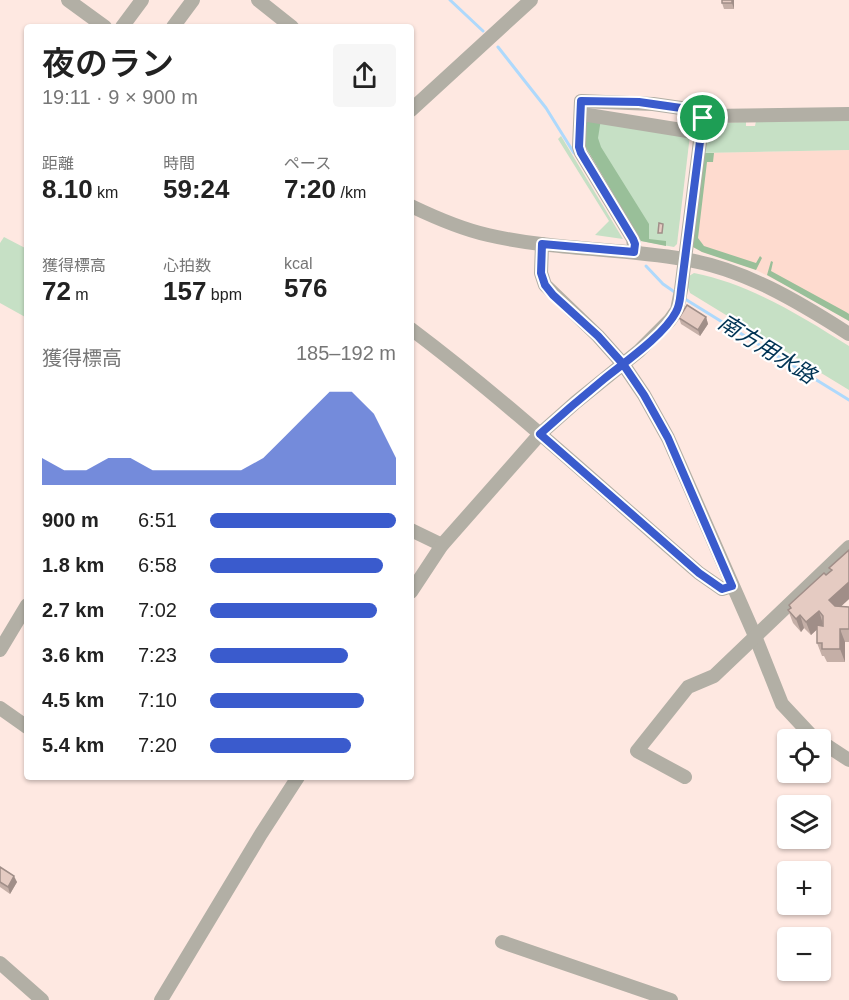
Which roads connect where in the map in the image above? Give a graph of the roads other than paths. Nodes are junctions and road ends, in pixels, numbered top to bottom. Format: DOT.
graph roads {
  1 [pos="68,0"];
  2 [pos="142,0"];
  3 [pos="193,0"];
  4 [pos="258,0"];
  5 [pos="531,0"];
  6 [pos="101,24"];
  7 [pos="124,24"];
  8 [pos="174,24"];
  9 [pos="288,24"];
  10 [pos="414,107"];
  11 [pos="582,114"];
  12 [pos="849,114"];
  13 [pos="703,118"];
  14 [pos="700,133"];
  15 [pos="414,207"];
  16 [pos="542,244"];
  17 [pos="634,252"];
  18 [pos="685,259"];
  19 [pos="414,331"];
  20 [pos="849,334"];
  21 [pos="623,364"];
  22 [pos="540,434"];
  23 [pos="414,531"];
  24 [pos="442,545"];
  25 [pos="849,547"];
  26 [pos="732,586"];
  27 [pos="414,587"];
  28 [pos="24,610"];
  29 [pos="755,636"];
  30 [pos="0,650"];
  31 [pos="0,708"];
  32 [pos="24,725"];
  33 [pos="805,729"];
  34 [pos="831,748"];
  35 [pos="849,760"];
  36 [pos="685,777"];
  37 [pos="296,780"];
  38 [pos="502,942"];
  39 [pos="0,963"];
  40 [pos="42,1000"];
  41 [pos="161,1000"];
  42 [pos="671,1000"];
  1 -- 6 [label="street"];
  2 -- 7 [label="street"];
  3 -- 8 [label="street"];
  4 -- 9 [label="street"];
  5 -- 10 [label="street"];
  11 -- 13 [label="street"];
  11 -- 14 [label="street"];
  11 -- 17 [label="street"];
  12 -- 13 [label="street"];
  13 -- 14 [label="street"];
  14 -- 18 [label="street"];
  15 -- 16 [label="street"];
  16 -- 17 [label="street"];
  16 -- 21 [label="street"];
  17 -- 18 [label="street"];
  18 -- 20 [label="street"];
  18 -- 21 [label="street"];
  19 -- 22 [label="street"];
  21 -- 22 [label="street"];
  21 -- 26 [label="street"];
  22 -- 24 [label="street"];
  22 -- 26 [label="street"];
  23 -- 24 [label="street"];
  24 -- 27 [label="street"];
  25 -- 29 [label="street"];
  26 -- 29 [label="street"];
  28 -- 30 [label="street"];
  29 -- 33 [label="street"];
  29 -- 36 [label="street"];
  31 -- 32 [label="street"];
  34 -- 35 [label="street"];
  37 -- 41 [label="street"];
  38 -- 42 [label="street"];
  39 -- 40 [label="street"];
}
